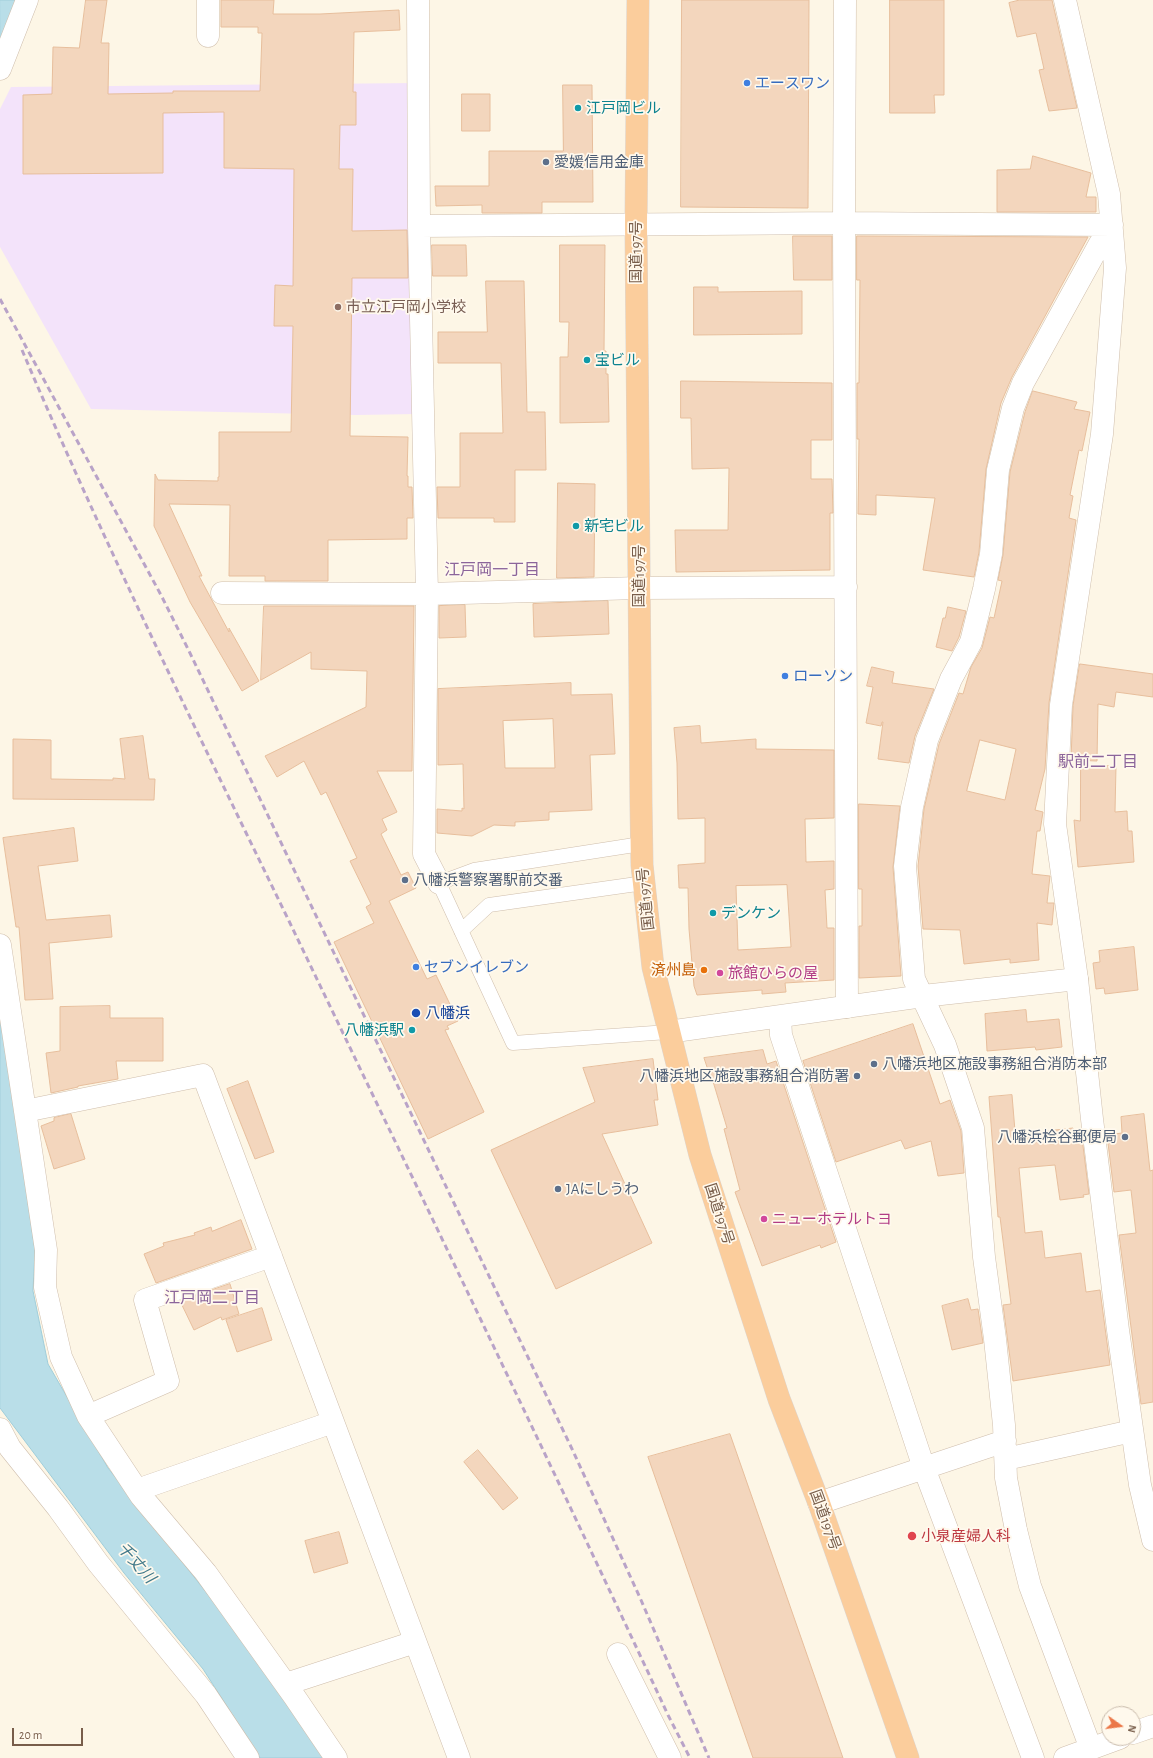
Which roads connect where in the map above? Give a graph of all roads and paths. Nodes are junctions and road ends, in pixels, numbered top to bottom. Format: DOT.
graph roads {
  1 [pos="27,0"];
  2 [pos="208,0"];
  3 [pos="418,0"];
  4 [pos="638,0"];
  5 [pos="845,0"];
  6 [pos="1065,0"];
  7 [pos="208,36"];
  8 [pos="0,69"];
  9 [pos="844,223"];
  10 [pos="636,225"];
  11 [pos="1112,225"];
  12 [pos="419,226"];
  13 [pos="846,587"];
  14 [pos="640,588"];
  15 [pos="222,593"];
  16 [pos="427,594"];
  17 [pos="641,844"];
  18 [pos="439,883"];
  19 [pos="644,883"];
  20 [pos="461,931"];
  21 [pos="0,945"];
  22 [pos="1077,979"];
  23 [pos="923,996"];
  24 [pos="847,1007"];
  25 [pos="780,1017"];
  26 [pos="668,1032"];
  27 [pos="25,1111"];
  28 [pos="271,1256"];
  29 [pos="88,1416"];
  30 [pos="333,1422"];
  31 [pos="0,1429"];
  32 [pos="1132,1431"];
  33 [pos="1005,1450"];
  34 [pos="924,1468"];
  35 [pos="137,1490"];
  36 [pos="819,1503"];
  37 [pos="1153,1540"];
  38 [pos="415,1642"];
  39 [pos="618,1654"];
  40 [pos="286,1684"];
  41 [pos="1153,1726"];
  42 [pos="1141,1730"];
  43 [pos="1101,1745"];
  44 [pos="1091,1749"];
  45 [pos="248,1758"];
  46 [pos="336,1758"];
  47 [pos="459,1758"];
  48 [pos="670,1758"];
  49 [pos="908,1758"];
  50 [pos="1033,1758"];
  51 [pos="1066,1758"];
  1 -- 8 [label="street"];
  2 -- 7 [label="street"];
  3 -- 12 [label="street"];
  4 -- 10 [label="highway, 国道197号"];
  5 -- 9 [label="street"];
  6 -- 11 [label="street"];
  9 -- 10 [label="street"];
  9 -- 11 [label="street"];
  9 -- 13 [label="street"];
  10 -- 12 [label="street"];
  10 -- 14 [label="highway, 国道197号"];
  11 -- 22 [label="street"];
  11 -- 23 [label="street"];
  12 -- 16 [label="street"];
  13 -- 14 [label="street"];
  13 -- 24 [label="street"];
  14 -- 16 [label="street"];
  14 -- 17 [label="highway, 国道197号"];
  15 -- 16 [label="street"];
  16 -- 18 [label="street"];
  17 -- 18 [label="lane"];
  17 -- 19 [label="highway, 国道197号"];
  18 -- 20 [label="lane"];
  19 -- 20 [label="lane"];
  19 -- 26 [label="highway, 国道197号"];
  20 -- 26 [label="lane"];
  21 -- 27 [label="street"];
  22 -- 23 [label="street"];
  22 -- 32 [label="street"];
  23 -- 24 [label="street"];
  23 -- 33 [label="street"];
  24 -- 25 [label="street"];
  25 -- 26 [label="street"];
  25 -- 34 [label="street"];
  26 -- 36 [label="highway, 国道197号"];
  27 -- 28 [label="street"];
  27 -- 29 [label="street"];
  28 -- 29 [label="street"];
  28 -- 30 [label="street"];
  29 -- 35 [label="street"];
  30 -- 35 [label="street"];
  30 -- 38 [label="street"];
  31 -- 45 [label="street"];
  32 -- 33 [label="street"];
  32 -- 37 [label="street"];
  33 -- 34 [label="street"];
  33 -- 44 [label="street"];
  34 -- 36 [label="street"];
  34 -- 50 [label="street"];
  35 -- 40 [label="street"];
  36 -- 49 [label="highway, 国道197号"];
  38 -- 40 [label="street"];
  38 -- 47 [label="street"];
  39 -- 48 [label="street"];
  40 -- 46 [label="street"];
  41 -- 42 [label="street"];
  43 -- 44 [label="street"];
  44 -- 51 [label="street"];
}
